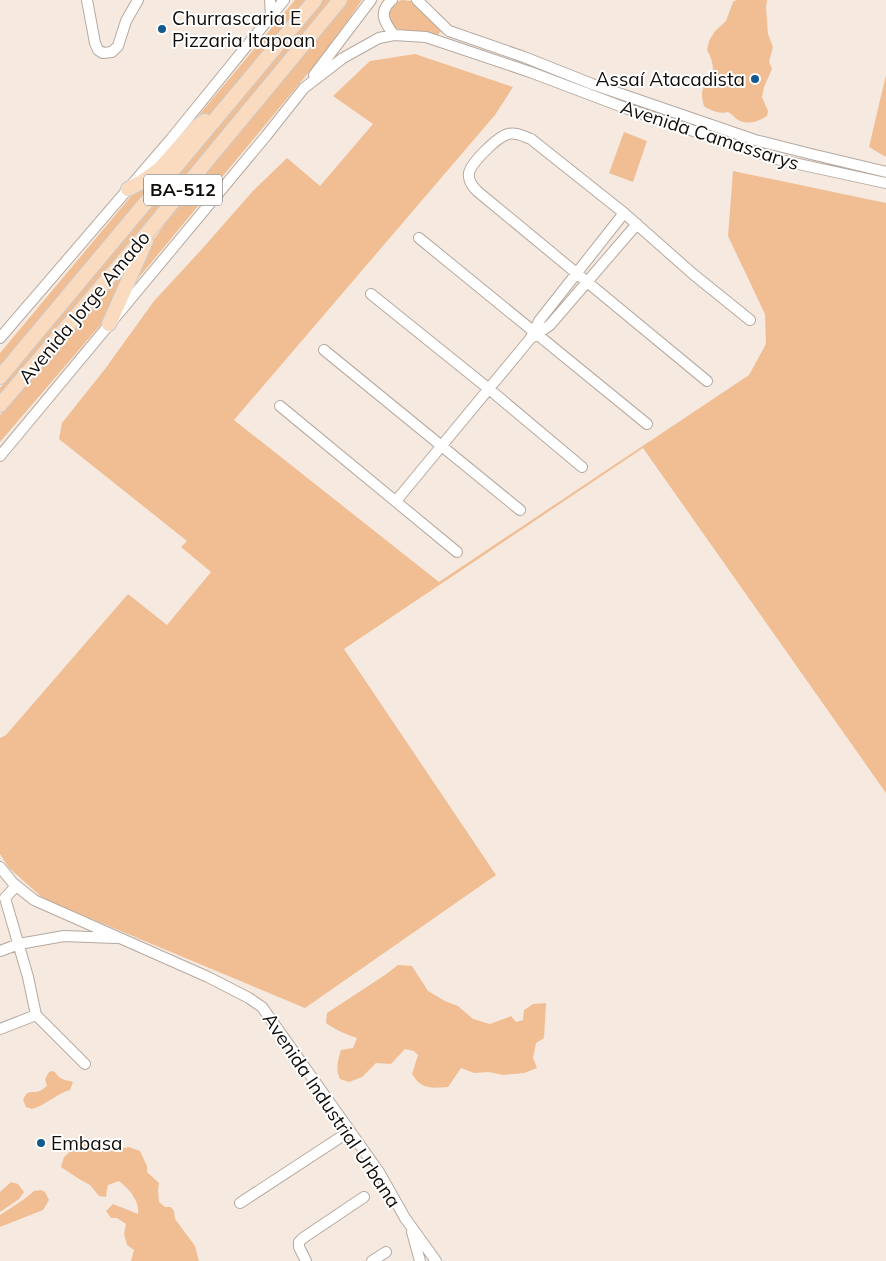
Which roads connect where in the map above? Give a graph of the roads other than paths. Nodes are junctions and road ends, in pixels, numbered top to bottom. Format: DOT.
graph roads {
  1 [pos="87,0"];
  2 [pos="138,0"];
  3 [pos="270,0"];
  4 [pos="284,0"];
  5 [pos="316,0"];
  6 [pos="340,0"];
  7 [pos="371,0"];
  8 [pos="392,0"];
  9 [pos="416,0"];
  10 [pos="271,16"];
  11 [pos="394,35"];
  12 [pos="304,88"];
  13 [pos="228,105"];
  14 [pos="886,172"];
  15 [pos="886,183"];
  16 [pos="128,189"];
  17 [pos="624,214"];
  18 [pos="637,224"];
  19 [pos="153,226"];
  20 [pos="419,238"];
  21 [pos="577,273"];
  22 [pos="587,282"];
  23 [pos="371,294"];
  24 [pos="750,320"];
  25 [pos="109,324"];
  26 [pos="534,335"];
  27 [pos="0,338"];
  28 [pos="324,350"];
  29 [pos="0,377"];
  30 [pos="708,381"];
  31 [pos="489,389"];
  32 [pos="0,405"];
  33 [pos="280,406"];
  34 [pos="648,424"];
  35 [pos="442,446"];
  36 [pos="0,456"];
  37 [pos="582,467"];
  38 [pos="396,502"];
  39 [pos="520,510"];
  40 [pos="457,552"];
  41 [pos="0,867"];
  42 [pos="16,886"];
  43 [pos="67,915"];
  44 [pos="64,936"];
  45 [pos="121,938"];
  46 [pos="19,944"];
  47 [pos="0,951"];
  48 [pos="36,1015"];
  49 [pos="0,1029"];
  50 [pos="85,1064"];
  51 [pos="350,1131"];
  52 [pos="364,1197"];
  53 [pos="240,1203"];
  54 [pos="411,1226"];
  55 [pos="386,1252"];
  56 [pos="433,1257"];
  57 [pos="306,1261"];
  58 [pos="372,1261"];
  59 [pos="420,1261"];
  1 -- 2 [label="street"];
  3 -- 10 [label="street"];
  4 -- 10 [label="street"];
  5 -- 13 [label="main road, Avenida Jorge Amado / BA-512"];
  6 -- 19 [label="main road, Avenida Jorge Amado / BA-512"];
  7 -- 12 [label="street"];
  8 -- 11 [label="street"];
  9 -- 14 [label="street, Avenida Camassarys"];
  10 -- 16 [label="street"];
  11 -- 12 [label="street"];
  11 -- 15 [label="street, Avenida Camassarys"];
  12 -- 25 [label="street"];
  13 -- 16 [label="main road"];
  13 -- 29 [label="main road, Avenida Jorge Amado / BA-512"];
  16 -- 27 [label="street"];
  17 -- 18 [label="street"];
  17 -- 21 [label="street"];
  17 -- 21 [label="street"];
  18 -- 22 [label="street"];
  18 -- 24 [label="street"];
  19 -- 25 [label="main road"];
  19 -- 32 [label="main road, Avenida Jorge Amado / BA-512"];
  20 -- 26 [label="street"];
  21 -- 22 [label="street"];
  21 -- 26 [label="street"];
  22 -- 26 [label="street"];
  22 -- 30 [label="street"];
  23 -- 31 [label="street"];
  25 -- 36 [label="street"];
  26 -- 31 [label="street"];
  26 -- 34 [label="street"];
  28 -- 35 [label="street"];
  31 -- 35 [label="street"];
  31 -- 37 [label="street"];
  33 -- 38 [label="street"];
  35 -- 38 [label="street"];
  35 -- 39 [label="street"];
  38 -- 40 [label="street"];
  41 -- 42 [label="street, Avenida Industrial Urbana"];
  42 -- 43 [label="street, Avenida Industrial Urbana"];
  42 -- 46 [label="street"];
  43 -- 44 [label="street"];
  43 -- 45 [label="street, Avenida Industrial Urbana"];
  44 -- 45 [label="street"];
  44 -- 46 [label="street"];
  45 -- 51 [label="street, Avenida Industrial Urbana"];
  46 -- 47 [label="street"];
  46 -- 48 [label="street"];
  48 -- 49 [label="street"];
  48 -- 50 [label="street"];
  51 -- 53 [label="street"];
  51 -- 54 [label="street, Avenida Industrial Urbana"];
  52 -- 57 [label="street"];
  54 -- 56 [label="street, Avenida Industrial Urbana"];
  54 -- 59 [label="street"];
  55 -- 58 [label="street"];
  56 -- 59 [label="street"];
}
